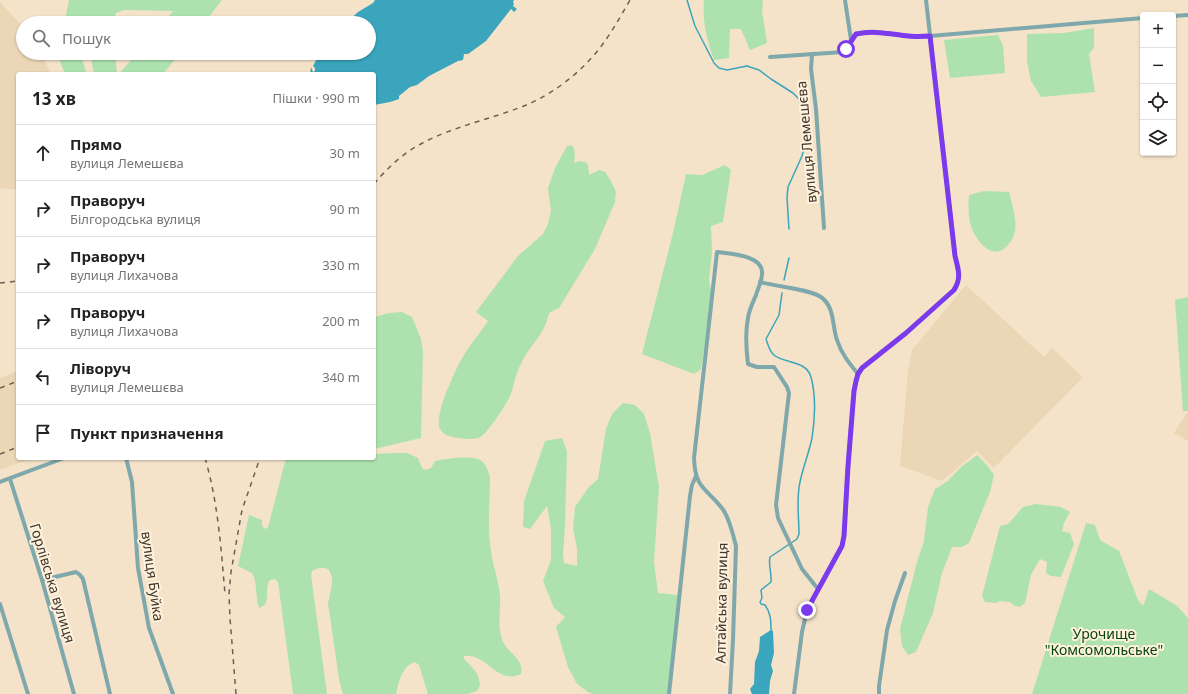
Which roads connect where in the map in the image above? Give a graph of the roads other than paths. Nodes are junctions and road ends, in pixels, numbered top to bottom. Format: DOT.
graph roads {
  1 [pos="845,0"];
  2 [pos="926,0"];
  3 [pos="1188,15"];
  4 [pos="1176,16"];
  5 [pos="1140,18"];
  6 [pos="930,36"];
  7 [pos="852,38"];
  8 [pos="812,54"];
  9 [pos="770,57"];
  10 [pos="824,228"];
  11 [pos="760,282"];
  12 [pos="858,374"];
  13 [pos="59,460"];
  14 [pos="126,460"];
  15 [pos="696,476"];
  16 [pos="10,479"];
  17 [pos="0,482"];
  18 [pos="905,573"];
  19 [pos="42,580"];
  20 [pos="818,589"];
  21 [pos="0,604"];
  22 [pos="28,694"];
  23 [pos="74,694"];
  24 [pos="110,694"];
  25 [pos="173,694"];
  26 [pos="669,694"];
  27 [pos="730,694"];
  28 [pos="794,694"];
  29 [pos="879,694"];
  1 -- 7 [label="street"];
  2 -- 6 [label="street"];
  3 -- 4 [label="street"];
  5 -- 6 [label="street"];
  6 -- 7 [label="street"];
  6 -- 12 [label="street"];
  7 -- 8 [label="street"];
  8 -- 9 [label="street"];
  8 -- 10 [label="street, вулиця Лемешєва"];
  11 -- 12 [label="street"];
  11 -- 15 [label="street, Алтайська вулиця"];
  11 -- 20 [label="street"];
  12 -- 20 [label="street"];
  13 -- 16 [label="street"];
  14 -- 25 [label="street, вулиця Буйка"];
  15 -- 26 [label="street, Алтайська вулиця"];
  15 -- 27 [label="street, Алтайська вулиця"];
  16 -- 17 [label="street"];
  16 -- 19 [label="street, Горлівська вулиця"];
  18 -- 29 [label="street"];
  19 -- 23 [label="street, Горлівська вулиця"];
  19 -- 24 [label="street"];
  20 -- 28 [label="street"];
  21 -- 22 [label="street"];
}
